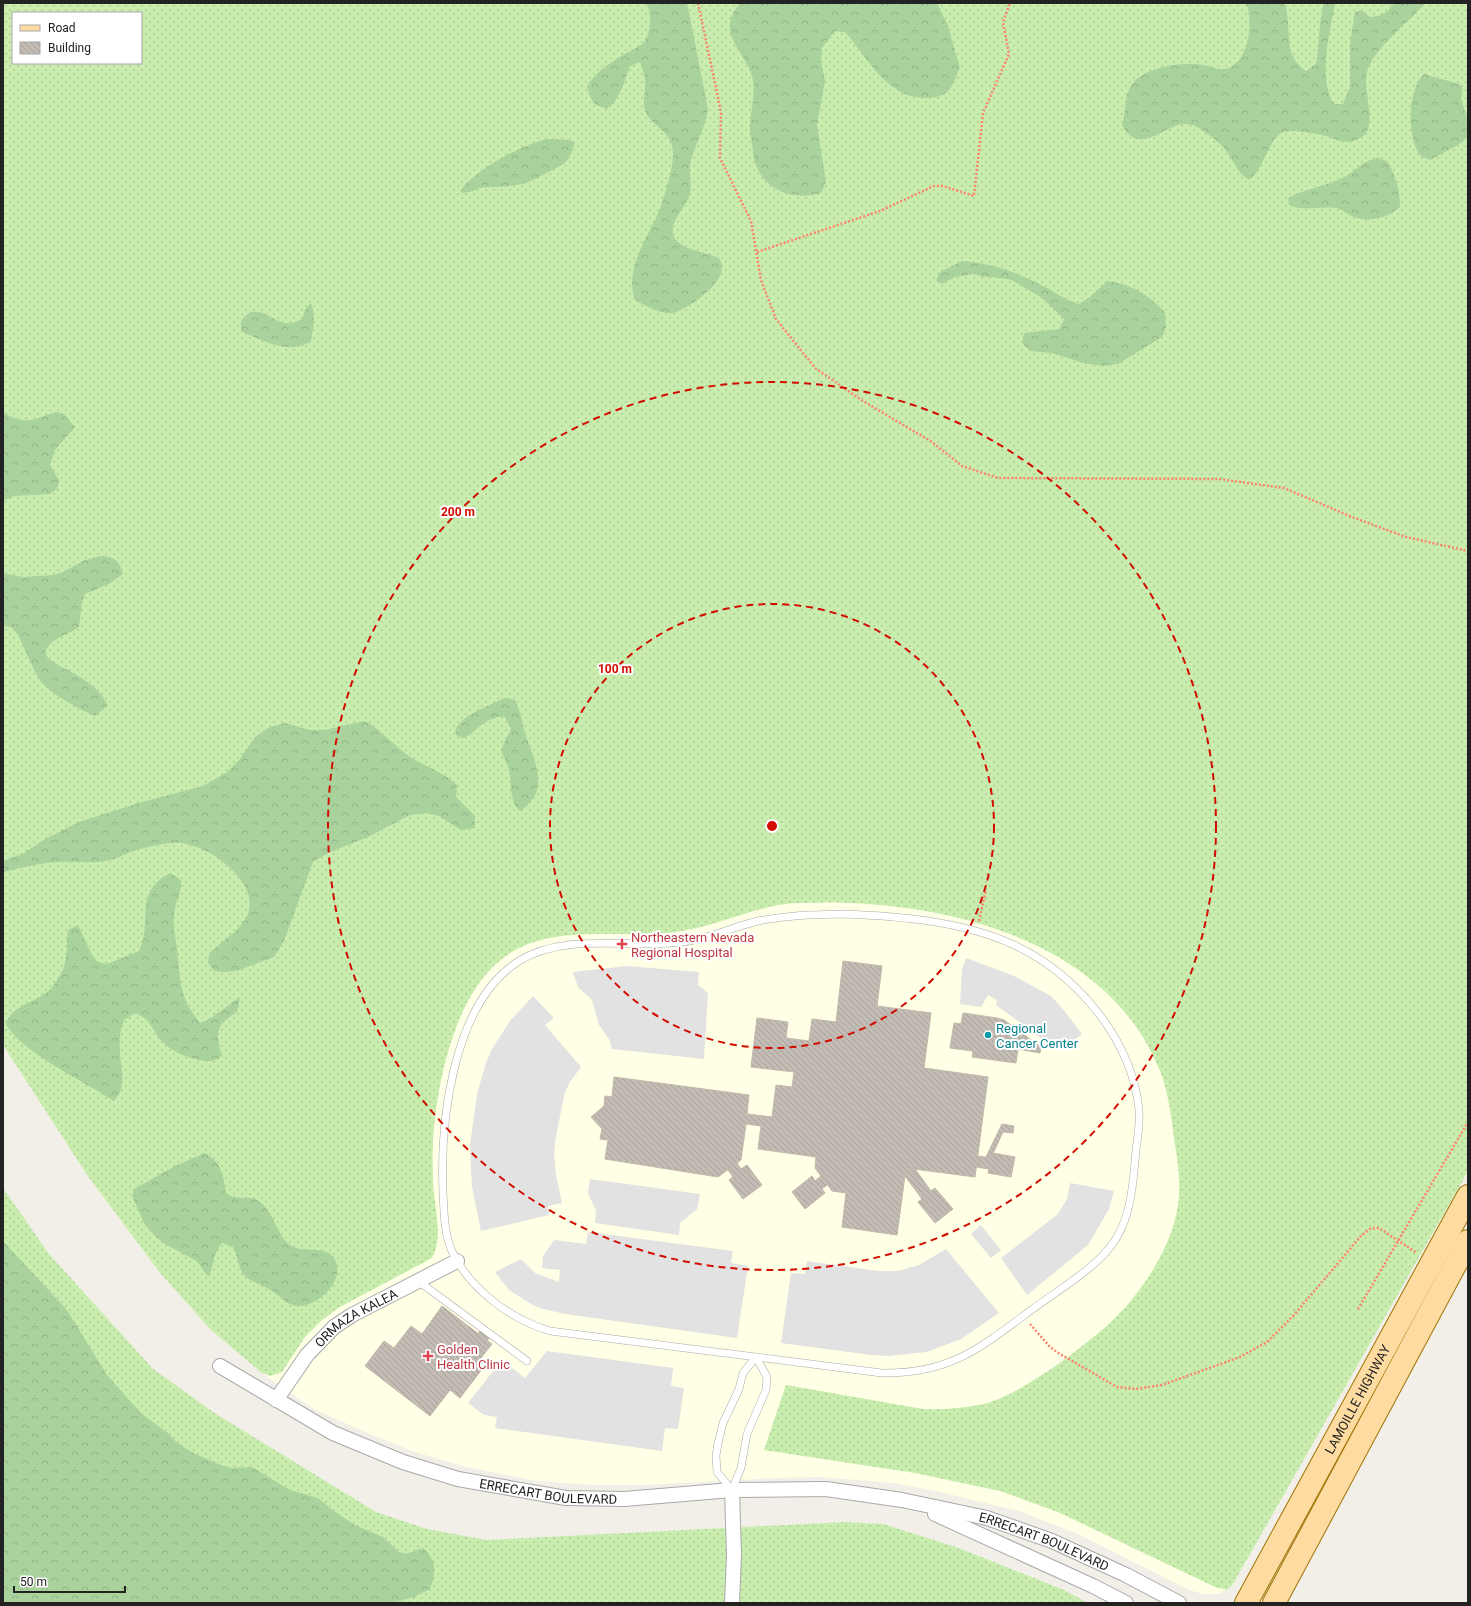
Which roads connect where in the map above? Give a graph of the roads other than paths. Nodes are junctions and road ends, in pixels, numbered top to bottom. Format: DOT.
graph roads {
  1 [pos="1468,1196"];
  2 [pos="1468,1241"];
  3 [pos="457,1261"];
  4 [pos="418,1281"];
  5 [pos="756,1357"];
  6 [pos="527,1361"];
  7 [pos="220,1366"];
  8 [pos="276,1400"];
  9 [pos="732,1490"];
  10 [pos="902,1500"];
  11 [pos="732,1603"];
  12 [pos="1126,1603"];
  13 [pos="1179,1603"];
  14 [pos="1246,1603"];
  15 [pos="1274,1603"];
  1 -- 14 [label="main road, LAMOILLE HIGHWAY"];
  2 -- 15 [label="main road, LAMOILLE HIGHWAY"];
  3 -- 4 [label="street, ORMAZA KALEA"];
  3 -- 5 [label="lane"];
  3 -- 5 [label="lane"];
  4 -- 6 [label="lane"];
  4 -- 8 [label="street, ORMAZA KALEA"];
  5 -- 9 [label="lane"];
  5 -- 9 [label="lane"];
  7 -- 8 [label="street, ERRECART BOULEVARD"];
  8 -- 9 [label="street, ERRECART BOULEVARD"];
  9 -- 10 [label="street, ERRECART BOULEVARD"];
  9 -- 11 [label="street"];
  10 -- 12 [label="street, ERRECART BOULEVARD"];
  10 -- 13 [label="street, ERRECART BOULEVARD"];
}
